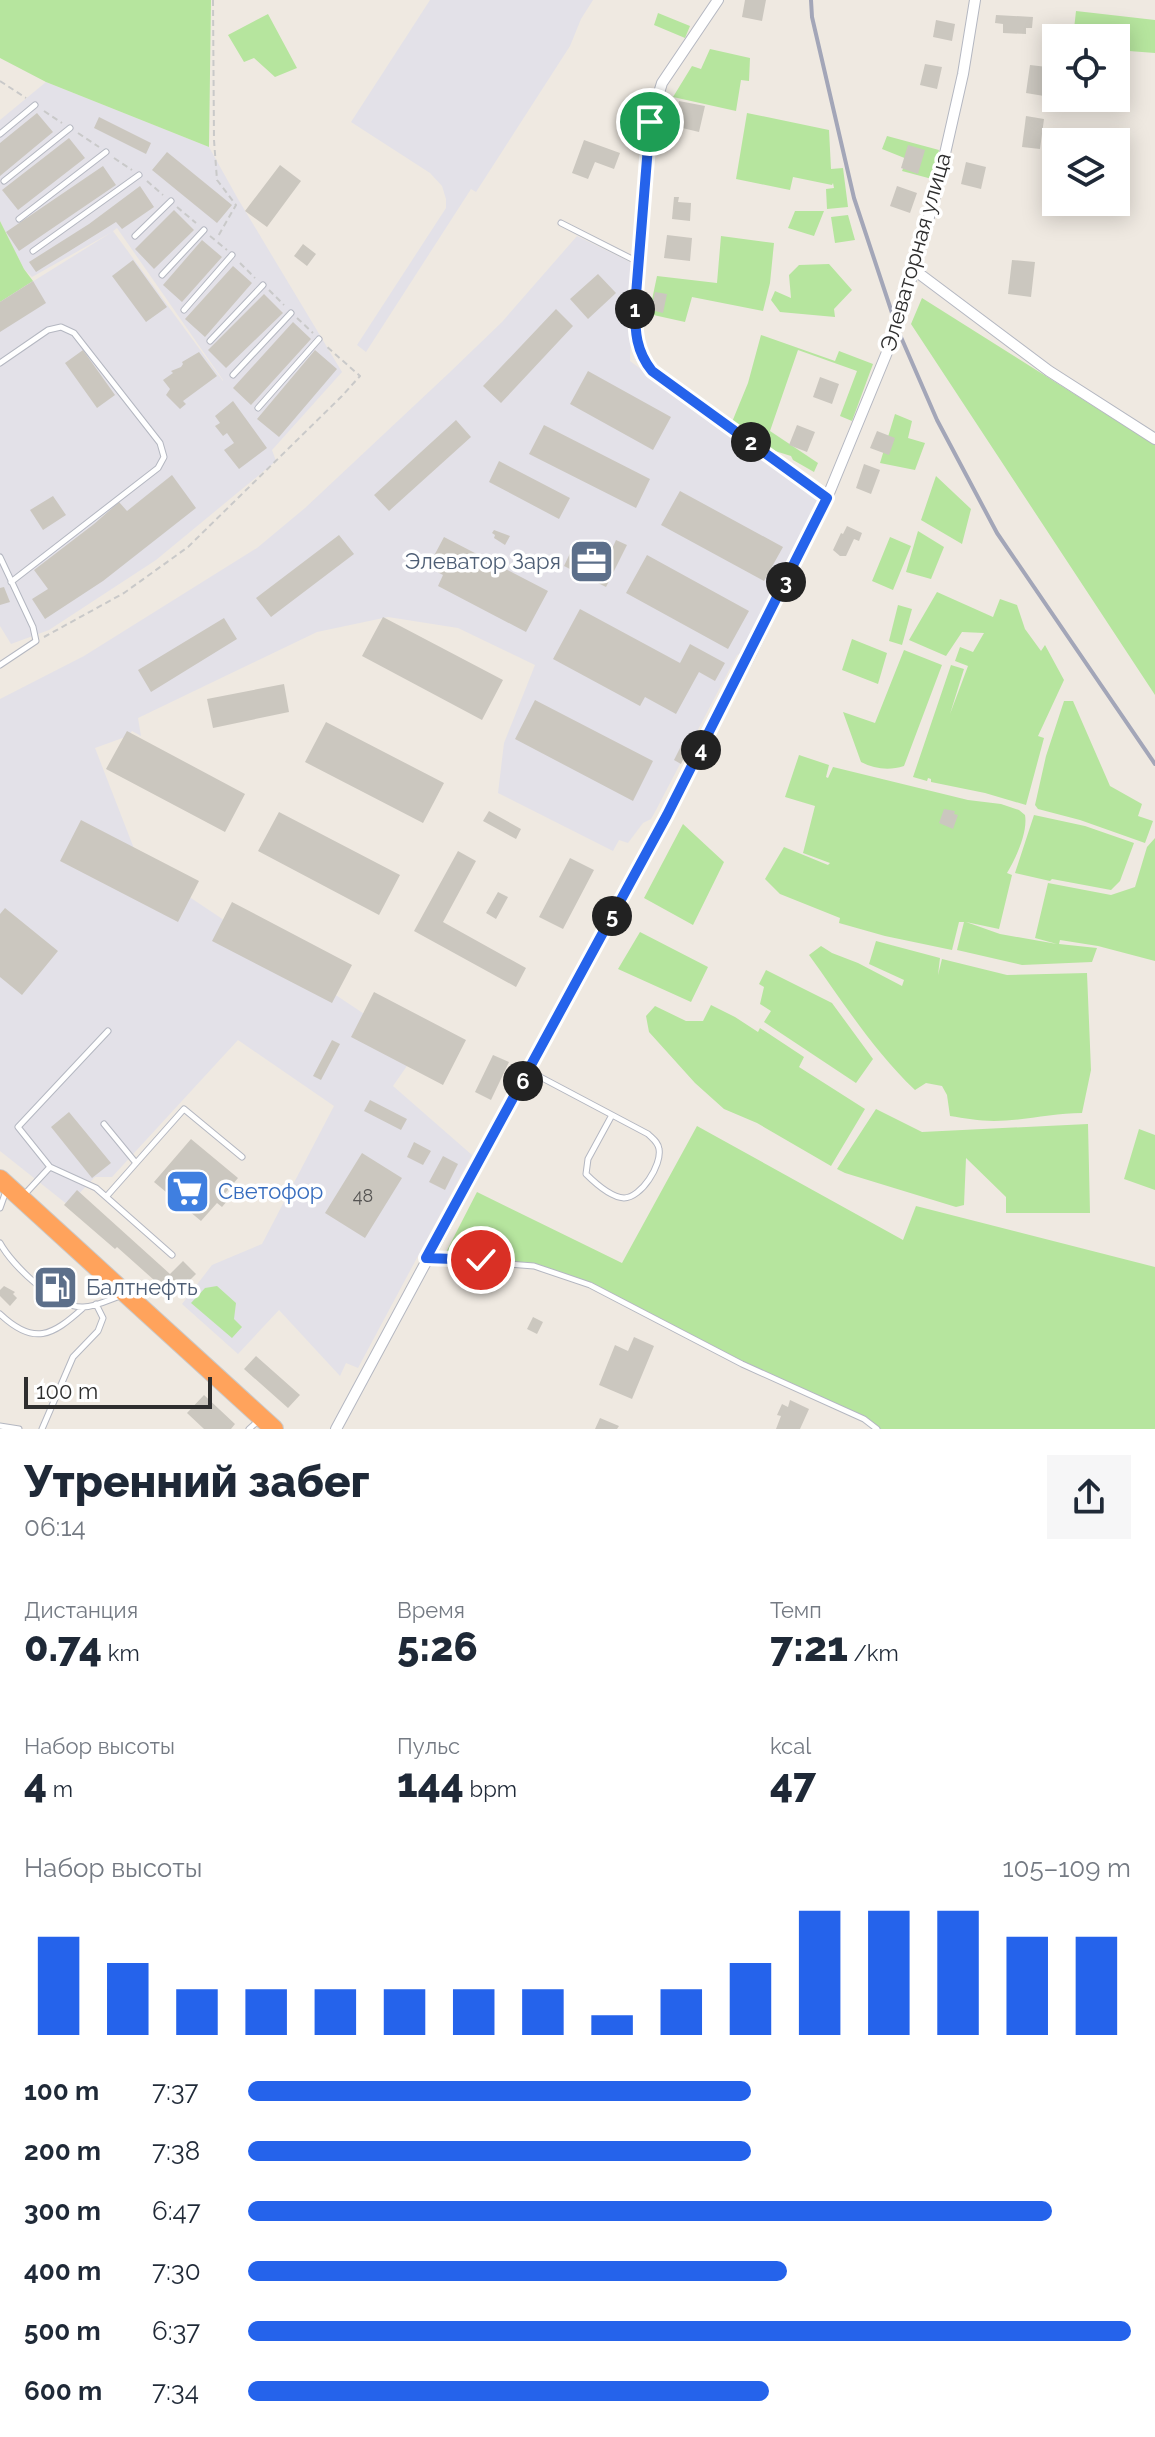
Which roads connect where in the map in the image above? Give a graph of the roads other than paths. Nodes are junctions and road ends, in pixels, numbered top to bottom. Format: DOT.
graph roads {
  1 [pos="718,0"];
  2 [pos="975,0"];
  3 [pos="35,105"];
  4 [pos="70,128"];
  5 [pos="0,134"];
  6 [pos="106,152"];
  7 [pos="139,175"];
  8 [pos="4,181"];
  9 [pos="171,201"];
  10 [pos="19,219"];
  11 [pos="561,223"];
  12 [pos="204,230"];
  13 [pos="135,236"];
  14 [pos="33,251"];
  15 [pos="232,255"];
  16 [pos="638,262"];
  17 [pos="913,269"];
  18 [pos="162,275"];
  19 [pos="263,285"];
  20 [pos="184,310"];
  21 [pos="291,313"];
  22 [pos="319,339"];
  23 [pos="210,341"];
  24 [pos="0,363"];
  25 [pos="233,375"];
  26 [pos="258,408"];
  27 [pos="1155,439"];
  28 [pos="827,498"];
  29 [pos="0,557"];
  30 [pos="11,582"];
  31 [pos="0,665"];
  32 [pos="108,1031"];
  33 [pos="528,1071"];
  34 [pos="612,1115"];
  35 [pos="104,1124"];
  36 [pos="242,1157"];
  37 [pos="136,1163"];
  38 [pos="50,1167"];
  39 [pos="10,1188"];
  40 [pos="106,1197"];
  41 [pos="0,1208"];
  42 [pos="0,1243"];
  43 [pos="172,1255"];
  44 [pos="426,1258"];
  45 [pos="126,1294"];
  46 [pos="96,1304"];
  47 [pos="83,1308"];
  48 [pos="0,1314"];
  49 [pos="262,1425"];
  50 [pos="0,1426"];
  51 [pos="19,1429"];
  52 [pos="42,1429"];
  53 [pos="336,1429"];
  54 [pos="877,1429"];
  1 -- 16 [label="street"];
  2 -- 17 [label="street, Элеваторная улица"];
  3 -- 5 [label="lane"];
  4 -- 8 [label="lane"];
  6 -- 10 [label="lane"];
  7 -- 14 [label="lane"];
  9 -- 13 [label="lane"];
  11 -- 16 [label="lane"];
  12 -- 18 [label="lane"];
  15 -- 20 [label="lane"];
  16 -- 28 [label="street"];
  17 -- 27 [label="street"];
  17 -- 28 [label="street, Элеваторная улица"];
  19 -- 23 [label="lane"];
  21 -- 25 [label="lane"];
  22 -- 26 [label="lane"];
  24 -- 30 [label="lane"];
  28 -- 33 [label="street, Элеваторная улица"];
  29 -- 30 [label="lane"];
  30 -- 31 [label="lane"];
  32 -- 38 [label="lane"];
  33 -- 34 [label="lane"];
  33 -- 44 [label="street, Элеваторная улица"];
  34 -- 34 [label="lane"];
  35 -- 37 [label="lane"];
  36 -- 37 [label="lane"];
  37 -- 40 [label="lane"];
  38 -- 39 [label="lane"];
  38 -- 40 [label="lane"];
  39 -- 41 [label="lane"];
  39 -- 45 [label="highway"];
  40 -- 43 [label="lane"];
  42 -- 47 [label="lane"];
  44 -- 53 [label="street, Элеваторная улица"];
  44 -- 54 [label="lane"];
  45 -- 46 [label="lane"];
  45 -- 49 [label="highway"];
  46 -- 47 [label="lane"];
  46 -- 52 [label="lane"];
  47 -- 48 [label="lane"];
  50 -- 51 [label="lane"];
}
